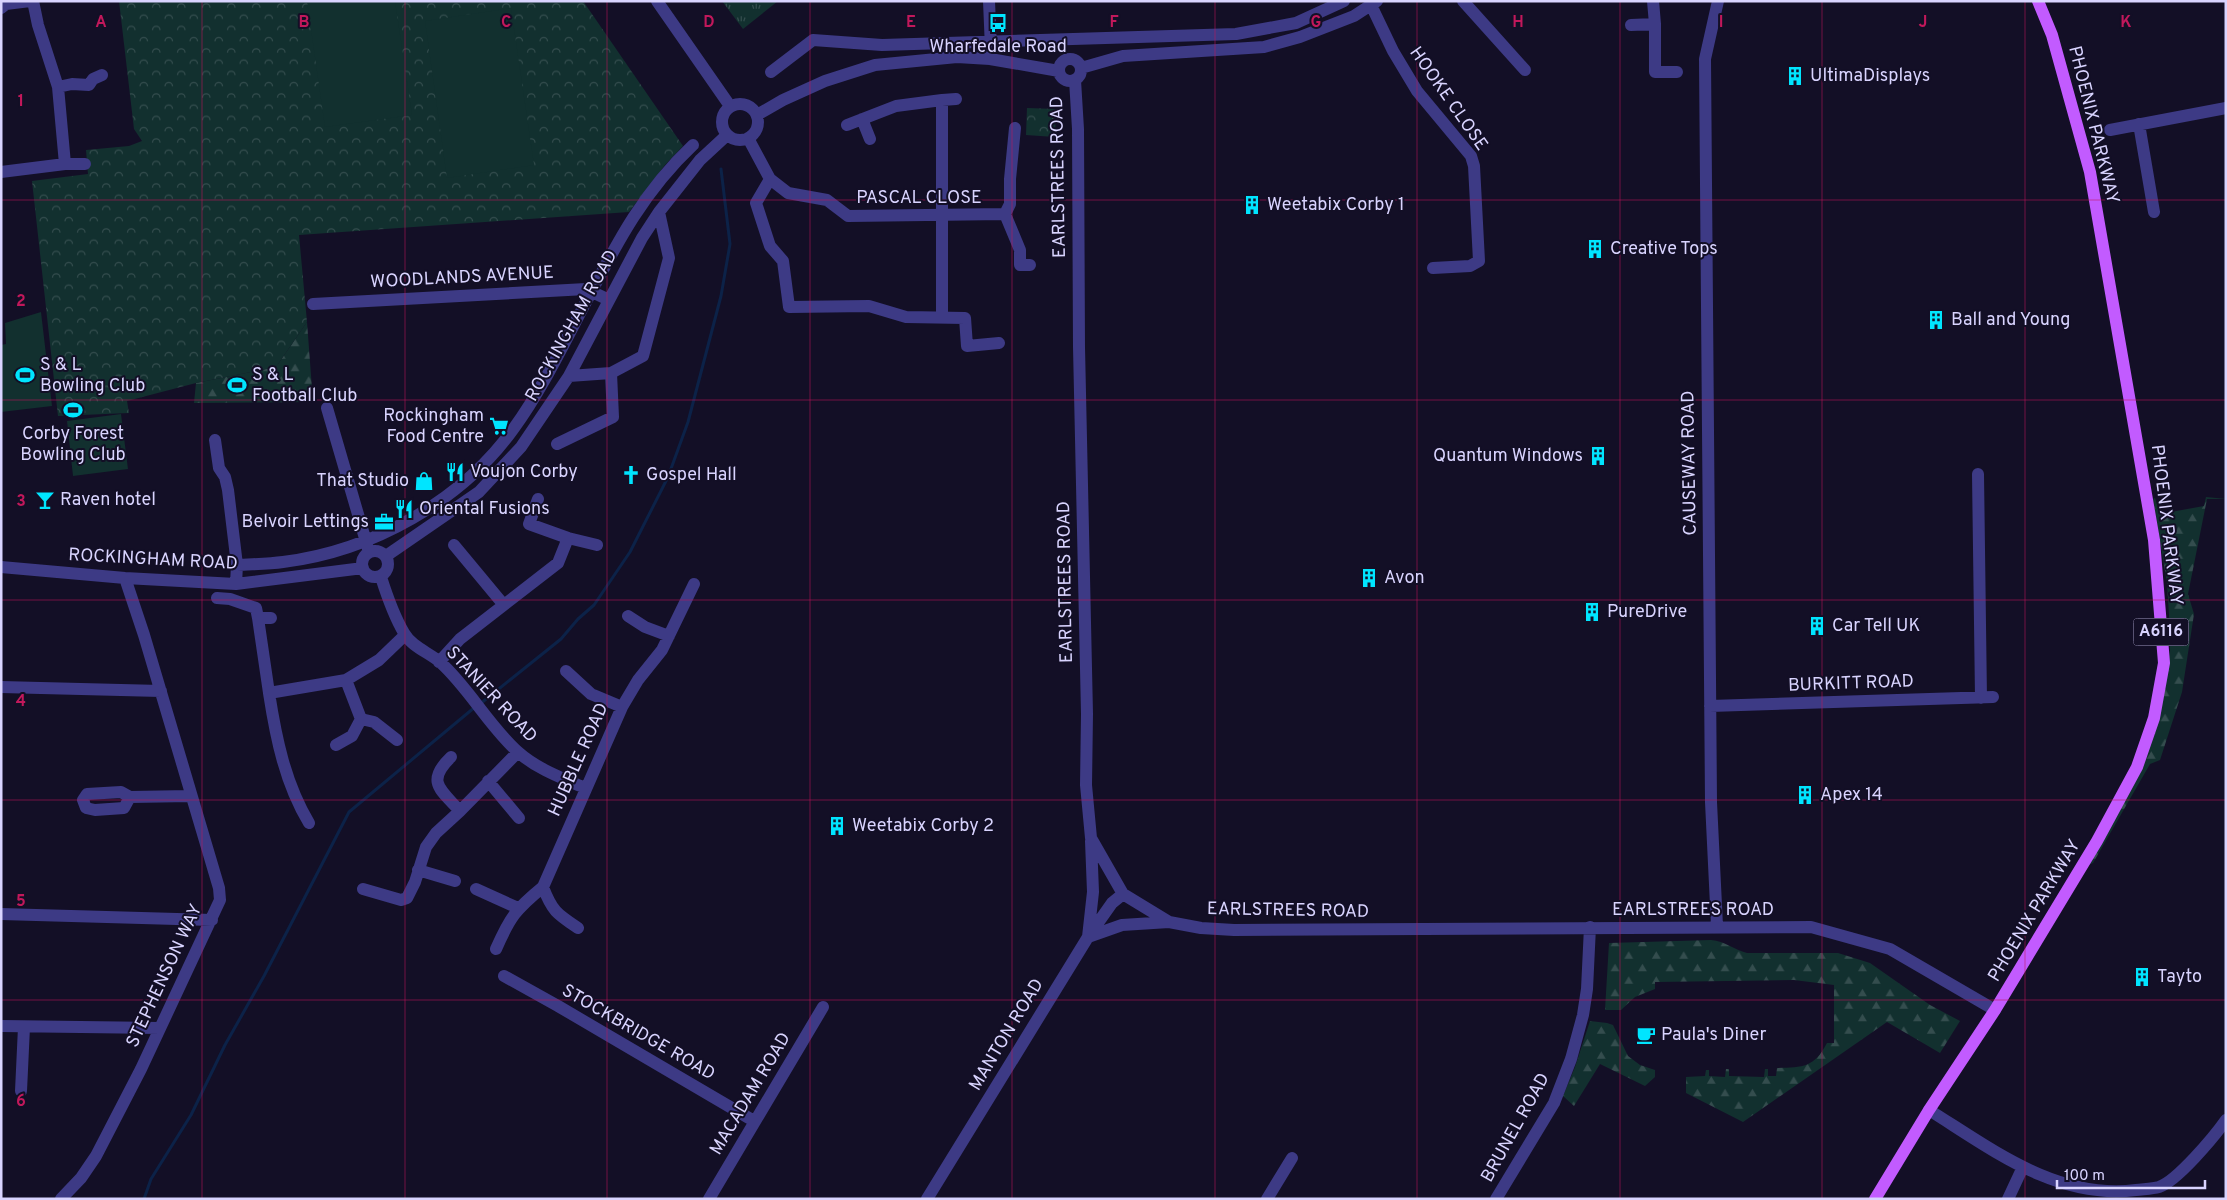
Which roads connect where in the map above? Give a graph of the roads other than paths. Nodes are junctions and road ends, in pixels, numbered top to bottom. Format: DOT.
graph roads {
  1 [pos="32,1"];
  2 [pos="657,1"];
  3 [pos="989,1"];
  4 [pos="1344,1"];
  5 [pos="1463,1"];
  6 [pos="1653,1"];
  7 [pos="1718,1"];
  8 [pos="2038,1"];
  9 [pos="1374,3"];
  10 [pos="1,8"];
  11 [pos="1656,24"];
  12 [pos="1630,25"];
  13 [pos="991,41"];
  14 [pos="990,59"];
  15 [pos="1081,68"];
  16 [pos="1525,70"];
  17 [pos="1059,71"];
  18 [pos="771,72"];
  19 [pos="1677,72"];
  20 [pos="102,75"];
  21 [pos="1075,80"];
  22 [pos="58,87"];
  23 [pos="956,99"];
  24 [pos="942,100"];
  25 [pos="730,106"];
  26 [pos="2226,108"];
  27 [pos="757,115"];
  28 [pos="862,119"];
  29 [pos="2138,124"];
  30 [pos="847,126"];
  31 [pos="1015,128"];
  32 [pos="2110,130"];
  33 [pos="727,135"];
  34 [pos="748,138"];
  35 [pos="870,140"];
  36 [pos="693,145"];
  37 [pos="65,164"];
  38 [pos="85,164"];
  39 [pos="1,172"];
  40 [pos="770,178"];
  41 [pos="658,212"];
  42 [pos="2154,212"];
  43 [pos="1005,214"];
  44 [pos="941,216"];
  45 [pos="1020,265"];
  46 [pos="1432,268"];
  47 [pos="592,290"];
  48 [pos="610,300"];
  49 [pos="313,304"];
  50 [pos="942,317"];
  51 [pos="999,344"];
  52 [pos="610,373"];
  53 [pos="569,376"];
  54 [pos="327,408"];
  55 [pos="215,440"];
  56 [pos="557,444"];
  57 [pos="1978,474"];
  58 [pos="455,489"];
  59 [pos="538,499"];
  60 [pos="465,502"];
  61 [pos="568,538"];
  62 [pos="454,545"];
  63 [pos="596,545"];
  64 [pos="367,547"];
  65 [pos="386,556"];
  66 [pos="237,565"];
  67 [pos="1,567"];
  68 [pos="363,568"];
  69 [pos="381,577"];
  70 [pos="126,578"];
  71 [pos="236,584"];
  72 [pos="694,584"];
  73 [pos="217,598"];
  74 [pos="503,604"];
  75 [pos="628,616"];
  76 [pos="405,635"];
  77 [pos="669,636"];
  78 [pos="439,662"];
  79 [pos="566,671"];
  80 [pos="346,680"];
  81 [pos="1,687"];
  82 [pos="160,691"];
  83 [pos="268,693"];
  84 [pos="1710,706"];
  85 [pos="622,707"];
  86 [pos="361,719"];
  87 [pos="396,740"];
  88 [pos="336,745"];
  89 [pos="518,752"];
  90 [pos="451,758"];
  91 [pos="488,781"];
  92 [pos="585,788"];
  93 [pos="191,796"];
  94 [pos="130,797"];
  95 [pos="460,811"];
  96 [pos="519,818"];
  97 [pos="309,823"];
  98 [pos="1091,838"];
  99 [pos="418,870"];
  100 [pos="455,881"];
  101 [pos="543,887"];
  102 [pos="363,889"];
  103 [pos="476,889"];
  104 [pos="1123,894"];
  105 [pos="518,908"];
  106 [pos="1,914"];
  107 [pos="212,920"];
  108 [pos="1169,922"];
  109 [pos="1717,926"];
  110 [pos="1590,927"];
  111 [pos="578,928"];
  112 [pos="1088,937"];
  113 [pos="496,949"];
  114 [pos="504,976"];
  115 [pos="823,1007"];
  116 [pos="1995,1010"];
  117 [pos="1,1026"];
  118 [pos="24,1027"];
  119 [pos="160,1028"];
  120 [pos="21,1090"];
  121 [pos="1929,1110"];
  122 [pos="2226,1120"];
  123 [pos="754,1121"];
  124 [pos="1292,1158"];
  125 [pos="2022,1169"];
  126 [pos="2162,1193"];
  127 [pos="61,1199"];
  128 [pos="709,1199"];
  129 [pos="928,1199"];
  130 [pos="1267,1199"];
  131 [pos="1496,1199"];
  132 [pos="1875,1199"];
  133 [pos="2008,1199"];
  1 -- 10 [label="street"];
  1 -- 22 [label="street"];
  2 -- 25 [label="street"];
  3 -- 13 [label="street"];
  4 -- 13 [label="street"];
  5 -- 16 [label="street"];
  6 -- 11 [label="street"];
  7 -- 84 [label="street, CAUSEWAY ROAD"];
  8 -- 116 [label="main road, PHOENIX PARKWAY / A6116"];
  9 -- 15 [label="street"];
  9 -- 46 [label="street, HOOKE CLOSE"];
  11 -- 12 [label="street"];
  11 -- 19 [label="street"];
  13 -- 14 [label="street"];
  13 -- 18 [label="street"];
  14 -- 17 [label="street"];
  14 -- 27 [label="street"];
  15 -- 17 [label="street"];
  15 -- 21 [label="street"];
  17 -- 21 [label="street"];
  20 -- 22 [label="street"];
  21 -- 98 [label="street, EARLSTREES ROAD"];
  22 -- 37 [label="street"];
  23 -- 24 [label="street"];
  24 -- 28 [label="street"];
  24 -- 44 [label="street"];
  25 -- 27 [label="street"];
  25 -- 33 [label="street"];
  26 -- 29 [label="street"];
  27 -- 34 [label="street"];
  28 -- 30 [label="street"];
  28 -- 35 [label="street"];
  29 -- 32 [label="street"];
  29 -- 42 [label="street"];
  31 -- 43 [label="street, PASCAL CLOSE"];
  33 -- 34 [label="street"];
  33 -- 41 [label="street, ROCKINGHAM ROAD"];
  34 -- 40 [label="street, PASCAL CLOSE"];
  36 -- 47 [label="street"];
  37 -- 38 [label="street"];
  37 -- 39 [label="street"];
  40 -- 44 [label="street, PASCAL CLOSE"];
  40 -- 50 [label="street"];
  41 -- 48 [label="street, ROCKINGHAM ROAD"];
  41 -- 52 [label="street"];
  43 -- 44 [label="street, PASCAL CLOSE"];
  43 -- 45 [label="street, PASCAL CLOSE"];
  44 -- 50 [label="street"];
  47 -- 48 [label="street, WOODLANDS AVENUE"];
  47 -- 49 [label="street, WOODLANDS AVENUE"];
  47 -- 58 [label="street"];
  48 -- 53 [label="street, ROCKINGHAM ROAD"];
  50 -- 51 [label="street"];
  52 -- 53 [label="street"];
  52 -- 56 [label="street"];
  53 -- 60 [label="street, ROCKINGHAM ROAD"];
  54 -- 64 [label="street"];
  55 -- 66 [label="street"];
  57 -- 84 [label="street, BURKITT ROAD"];
  58 -- 60 [label="street"];
  58 -- 64 [label="street"];
  59 -- 61 [label="street"];
  60 -- 65 [label="street, ROCKINGHAM ROAD"];
  61 -- 63 [label="street"];
  61 -- 74 [label="street"];
  62 -- 74 [label="street"];
  64 -- 65 [label="street"];
  64 -- 66 [label="street"];
  64 -- 68 [label="street"];
  65 -- 69 [label="street"];
  66 -- 71 [label="street"];
  67 -- 70 [label="street, ROCKINGHAM ROAD"];
  68 -- 69 [label="street"];
  68 -- 71 [label="street, ROCKINGHAM ROAD"];
  69 -- 76 [label="street, STANIER ROAD"];
  70 -- 71 [label="street, ROCKINGHAM ROAD"];
  70 -- 82 [label="street, STEPHENSON WAY"];
  72 -- 77 [label="street, HUBBLE ROAD"];
  73 -- 83 [label="street"];
  74 -- 78 [label="street"];
  75 -- 77 [label="street"];
  76 -- 78 [label="street, STANIER ROAD"];
  76 -- 80 [label="street"];
  77 -- 85 [label="street, HUBBLE ROAD"];
  78 -- 89 [label="street, STANIER ROAD"];
  79 -- 85 [label="street"];
  80 -- 83 [label="street"];
  80 -- 86 [label="street"];
  81 -- 82 [label="street"];
  82 -- 93 [label="street, STEPHENSON WAY"];
  83 -- 97 [label="street"];
  84 -- 109 [label="street, CAUSEWAY ROAD"];
  85 -- 92 [label="street, HUBBLE ROAD"];
  86 -- 87 [label="street"];
  86 -- 88 [label="street"];
  89 -- 91 [label="street"];
  89 -- 92 [label="street, STANIER ROAD"];
  90 -- 95 [label="street"];
  91 -- 95 [label="street"];
  91 -- 96 [label="street"];
  92 -- 101 [label="street, HUBBLE ROAD"];
  93 -- 94 [label="street"];
  93 -- 107 [label="street, STEPHENSON WAY"];
  95 -- 99 [label="street"];
  98 -- 104 [label="street, EARLSTREES ROAD"];
  98 -- 112 [label="street"];
  99 -- 100 [label="street"];
  99 -- 102 [label="street"];
  101 -- 105 [label="street, HUBBLE ROAD"];
  101 -- 111 [label="street"];
  103 -- 105 [label="street"];
  104 -- 108 [label="street, EARLSTREES ROAD"];
  104 -- 112 [label="street, MANTON ROAD"];
  105 -- 113 [label="street, HUBBLE ROAD"];
  106 -- 107 [label="street"];
  107 -- 119 [label="street, STEPHENSON WAY"];
  108 -- 110 [label="street, EARLSTREES ROAD"];
  108 -- 112 [label="street"];
  109 -- 110 [label="street, EARLSTREES ROAD"];
  109 -- 116 [label="street, EARLSTREES ROAD"];
  110 -- 131 [label="street, BRUNEL ROAD"];
  112 -- 129 [label="street, MANTON ROAD"];
  114 -- 123 [label="street, STOCKBRIDGE ROAD"];
  115 -- 123 [label="street, MACADAM ROAD"];
  116 -- 121 [label="main road, PHOENIX PARKWAY / A6116"];
  117 -- 118 [label="street"];
  118 -- 119 [label="street"];
  118 -- 120 [label="street"];
  119 -- 127 [label="street, STEPHENSON WAY"];
  121 -- 125 [label="street"];
  121 -- 132 [label="main road, PHOENIX PARKWAY / A6116"];
  122 -- 126 [label="street"];
  123 -- 128 [label="street, MACADAM ROAD"];
  124 -- 130 [label="street"];
  125 -- 126 [label="street"];
  125 -- 133 [label="street"];
}
